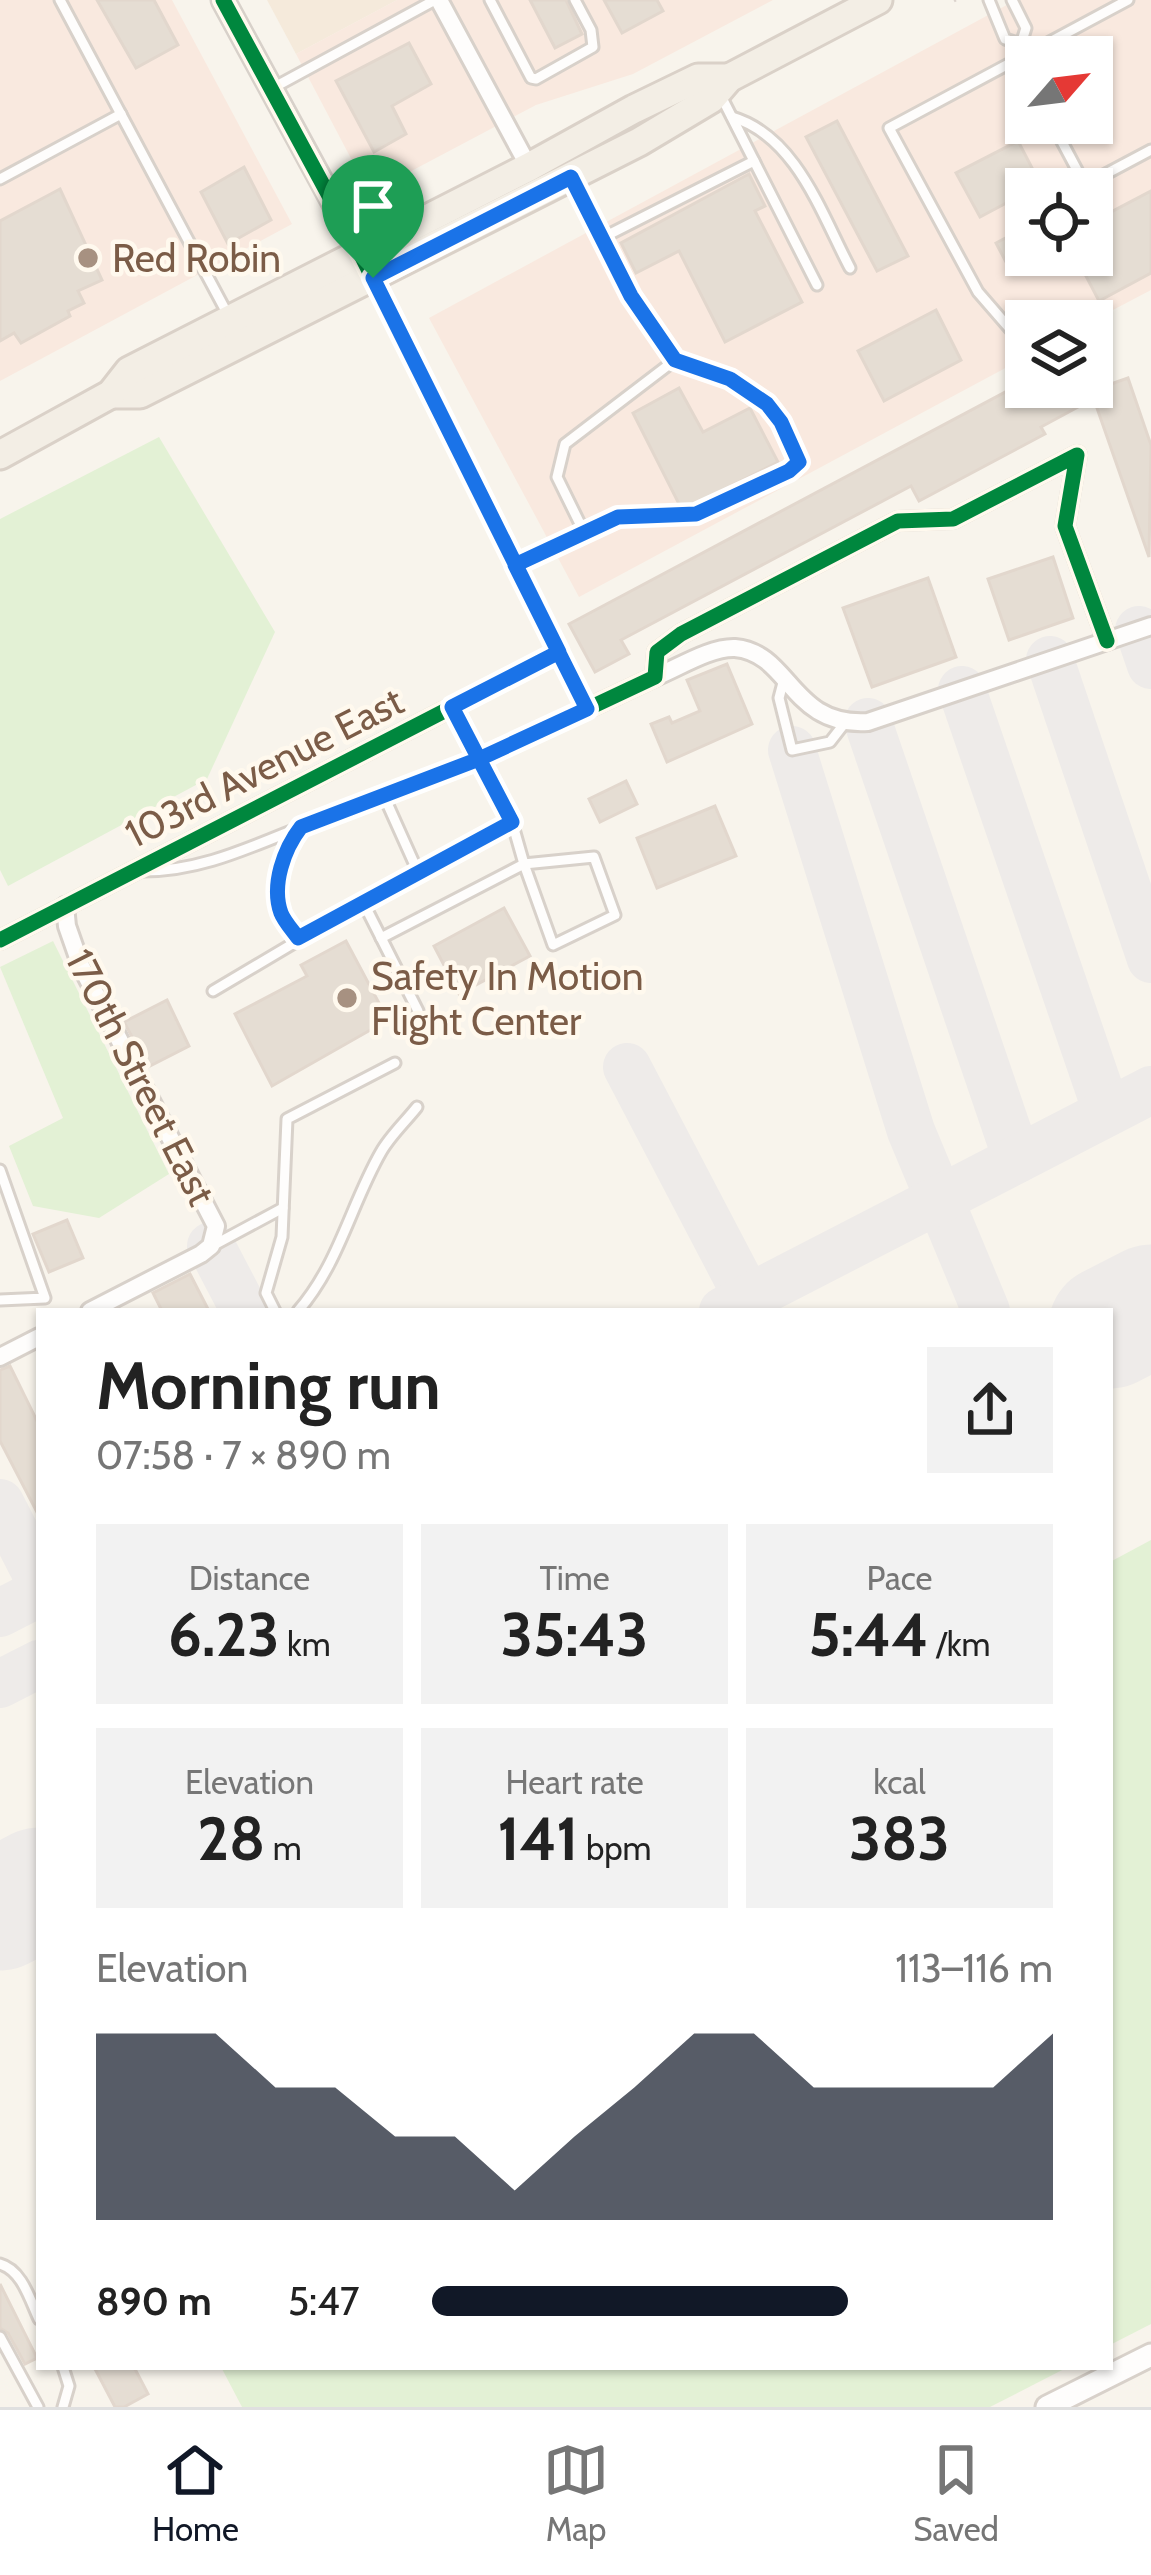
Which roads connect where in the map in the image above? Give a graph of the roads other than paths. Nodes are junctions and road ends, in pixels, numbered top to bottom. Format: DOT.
graph roads {
  1 [pos="59,0"];
  2 [pos="223,0"];
  3 [pos="437,0"];
  4 [pos="490,0"];
  5 [pos="575,0"];
  6 [pos="878,0"];
  7 [pos="989,0"];
  8 [pos="1012,0"];
  9 [pos="1128,0"];
  10 [pos="1025,36"];
  11 [pos="1055,36"];
  12 [pos="1005,39"];
  13 [pos="1005,62"];
  14 [pos="724,84"];
  15 [pos="271,89"];
  16 [pos="121,114"];
  17 [pos="732,118"];
  18 [pos="1063,144"];
  19 [pos="1151,150"];
  20 [pos="754,161"];
  21 [pos="529,167"];
  22 [pos="571,177"];
  23 [pos="0,178"];
  24 [pos="602,238"];
  25 [pos="367,265"];
  26 [pos="850,268"];
  27 [pos="817,284"];
  28 [pos="229,318"];
  29 [pos="1005,324"];
  30 [pos="675,360"];
  31 [pos="111,394"];
  32 [pos="0,454"];
  33 [pos="584,532"];
  34 [pos="515,565"];
  35 [pos="1151,626"];
  36 [pos="1107,641"];
  37 [pos="559,652"];
  38 [pos="656,677"];
  39 [pos="784,679"];
  40 [pos="452,707"];
  41 [pos="587,709"];
  42 [pos="844,724"];
  43 [pos="479,759"];
  44 [pos="383,794"];
  45 [pos="512,822"];
  46 [pos="301,827"];
  47 [pos="524,864"];
  48 [pos="135,871"];
  49 [pos="418,872"];
  50 [pos="363,902"];
  51 [pos="65,906"];
  52 [pos="298,938"];
  53 [pos="381,938"];
  54 [pos="0,940"];
  55 [pos="213,991"];
  56 [pos="418,1011"];
  57 [pos="394,1063"];
  58 [pos="417,1107"];
  59 [pos="0,1170"];
  60 [pos="283,1208"];
  61 [pos="212,1246"];
  62 [pos="0,1300"];
  63 [pos="96,1308"];
  64 [pos="274,1308"];
  65 [pos="301,1308"];
  66 [pos="36,1339"];
  67 [pos="0,1357"];
  68 [pos="0,2264"];
  69 [pos="36,2313"];
  70 [pos="0,2337"];
  71 [pos="1151,2354"];
  72 [pos="64,2370"];
  73 [pos="36,2406"];
  74 [pos="63,2407"];
  75 [pos="1047,2407"];
  1 -- 16 [label="lane"];
  2 -- 15 [label="street"];
  3 -- 15 [label="lane"];
  3 -- 21 [label="street"];
  4 -- 5 [label="lane"];
  6 -- 14 [label="main road"];
  7 -- 12 [label="lane"];
  8 -- 10 [label="lane"];
  9 -- 11 [label="lane"];
  13 -- 29 [label="lane"];
  14 -- 17 [label="lane"];
  14 -- 21 [label="main road"];
  14 -- 22 [label="main road"];
  15 -- 25 [label="street"];
  16 -- 23 [label="lane"];
  16 -- 28 [label="lane"];
  17 -- 20 [label="lane"];
  17 -- 26 [label="lane"];
  18 -- 19 [label="lane"];
  20 -- 24 [label="lane"];
  20 -- 27 [label="lane"];
  21 -- 25 [label="main road"];
  22 -- 24 [label="lane"];
  22 -- 25 [label="main road"];
  24 -- 30 [label="lane"];
  25 -- 28 [label="main road"];
  25 -- 31 [label="main road"];
  25 -- 34 [label="street"];
  28 -- 31 [label="main road"];
  30 -- 33 [label="lane"];
  30 -- 33 [label="lane"];
  31 -- 32 [label="main road"];
  33 -- 34 [label="lane"];
  34 -- 37 [label="street"];
  35 -- 36 [label="street"];
  36 -- 38 [label="street"];
  36 -- 42 [label="street"];
  37 -- 40 [label="street, 103rd Avenue East"];
  37 -- 41 [label="street"];
  38 -- 39 [label="street"];
  38 -- 41 [label="street"];
  39 -- 42 [label="street"];
  39 -- 42 [label="lane"];
  40 -- 43 [label="lane"];
  40 -- 48 [label="street, 103rd Avenue East"];
  41 -- 43 [label="lane"];
  43 -- 44 [label="lane"];
  43 -- 45 [label="lane"];
  44 -- 46 [label="lane"];
  44 -- 49 [label="lane"];
  45 -- 47 [label="lane"];
  45 -- 49 [label="lane"];
  46 -- 48 [label="lane"];
  46 -- 52 [label="lane"];
  47 -- 47 [label="lane"];
  47 -- 53 [label="lane"];
  48 -- 51 [label="street, 103rd Avenue East"];
  49 -- 50 [label="lane"];
  50 -- 52 [label="lane"];
  50 -- 53 [label="lane"];
  51 -- 54 [label="street, 103rd Avenue East"];
  51 -- 61 [label="street, 170th Street East"];
  52 -- 55 [label="lane"];
  53 -- 56 [label="lane"];
  57 -- 60 [label="lane"];
  58 -- 65 [label="lane"];
  59 -- 62 [label="lane"];
  60 -- 61 [label="lane"];
  60 -- 64 [label="lane"];
  61 -- 63 [label="street"];
  66 -- 67 [label="street"];
  68 -- 69 [label="lane"];
  70 -- 73 [label="lane"];
  71 -- 75 [label="street"];
  72 -- 74 [label="lane"];
}
